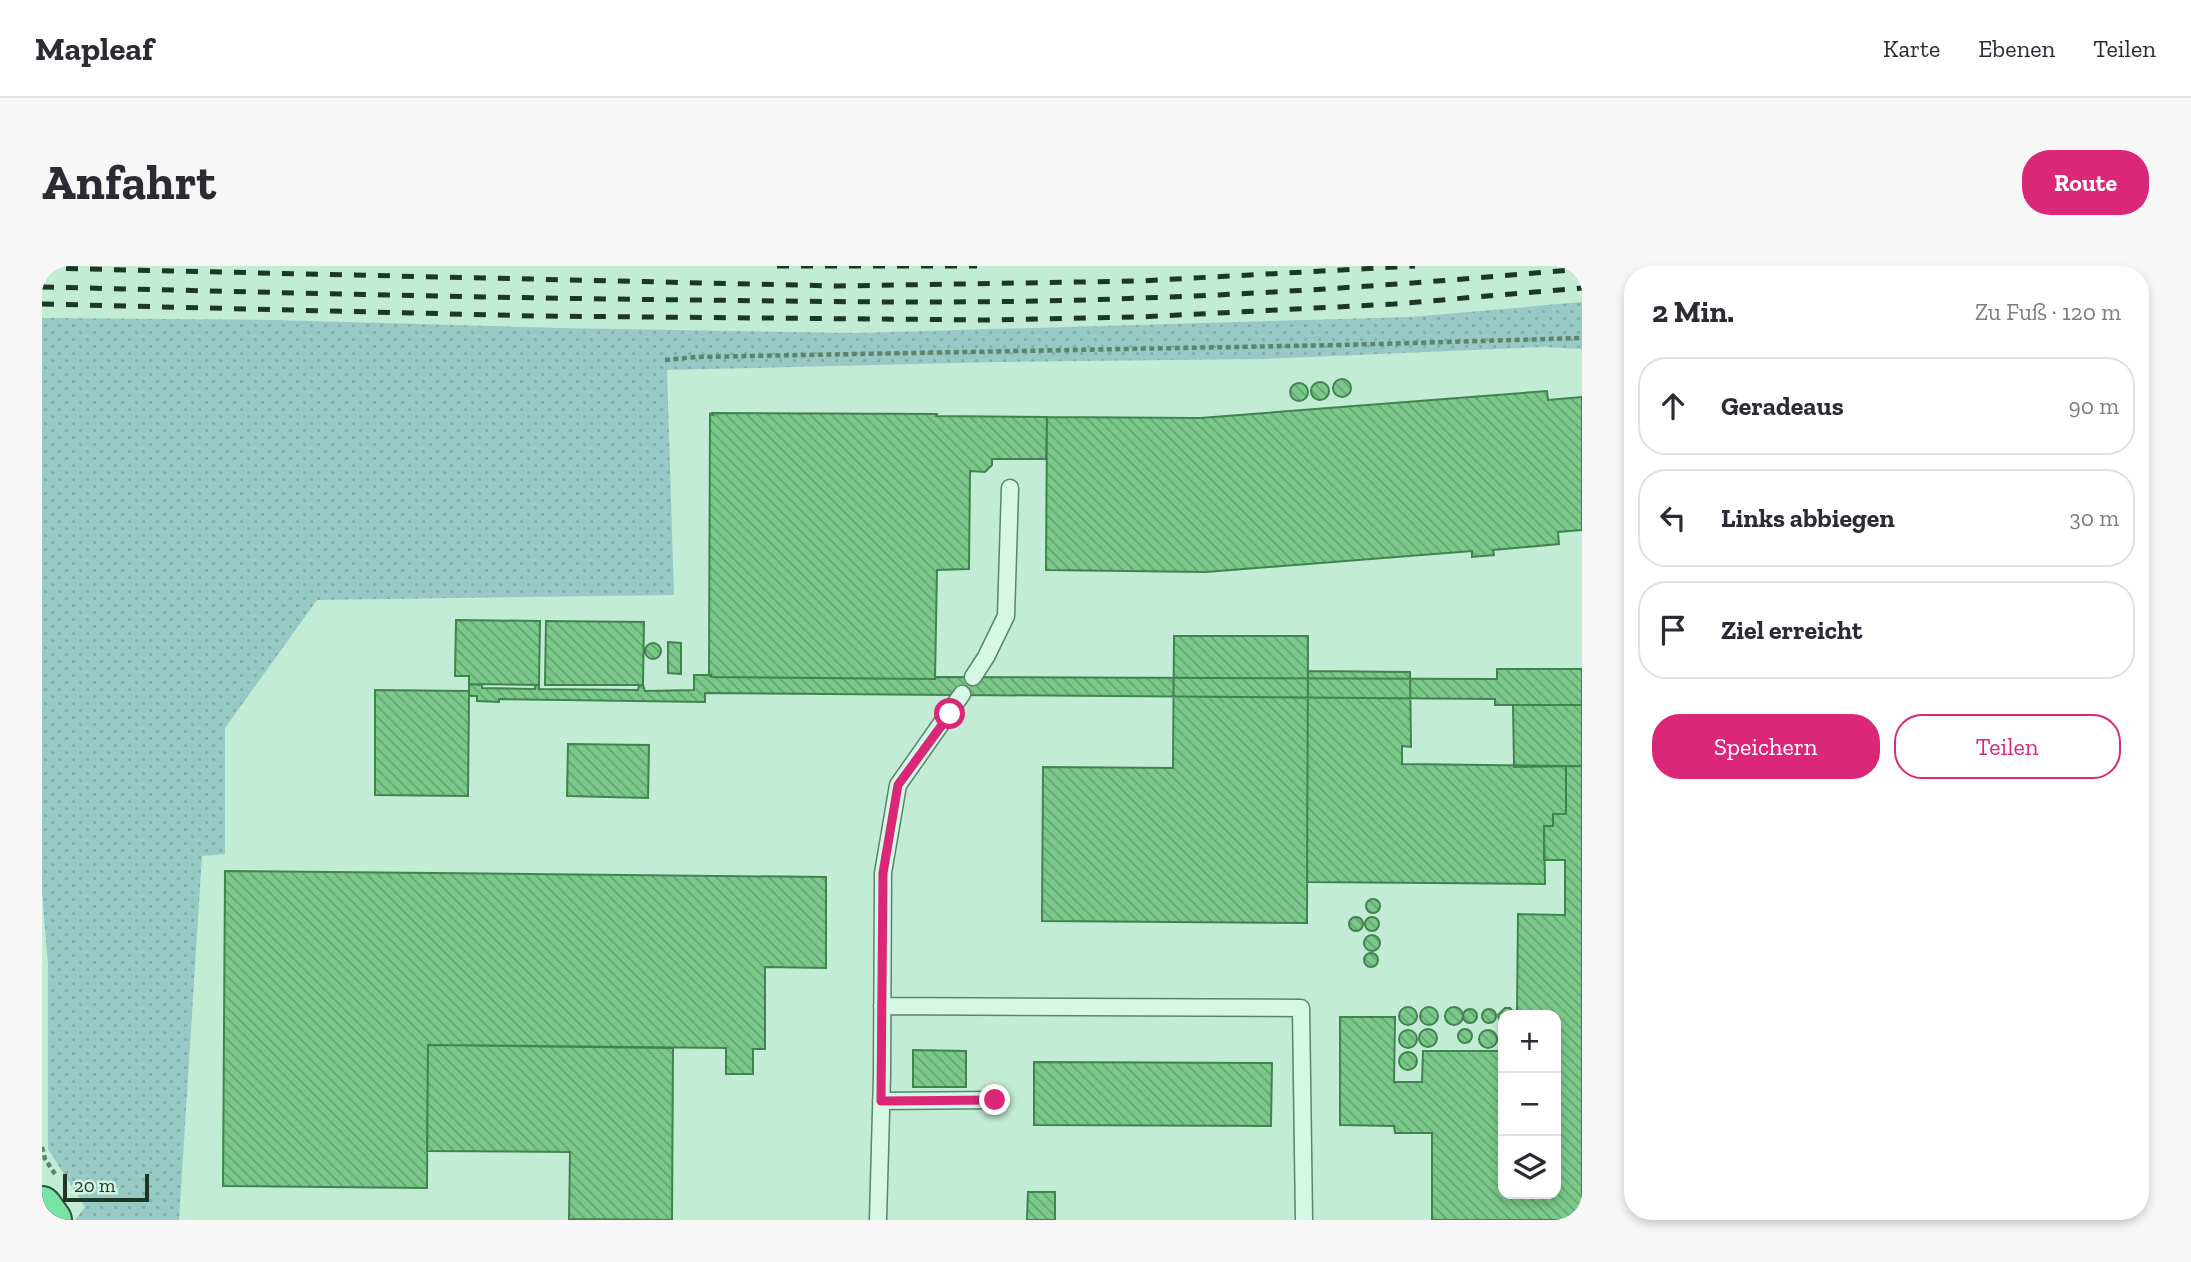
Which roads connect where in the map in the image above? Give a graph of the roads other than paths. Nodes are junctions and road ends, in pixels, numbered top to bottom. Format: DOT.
graph roads {
  1 [pos="1010,488"];
  2 [pos="973,677"];
  3 [pos="962,694"];
  4 [pos="882,1006"];
  5 [pos="995,1100"];
  6 [pos="881,1101"];
  7 [pos="42,1206"];
  8 [pos="52,1220"];
  9 [pos="878,1220"];
  10 [pos="1304,1220"];
  1 -- 2 [label="lane"];
  3 -- 4 [label="lane"];
  4 -- 6 [label="lane"];
  4 -- 10 [label="lane"];
  5 -- 6 [label="lane"];
  6 -- 9 [label="lane"];
  7 -- 8 [label="highway"];
}
